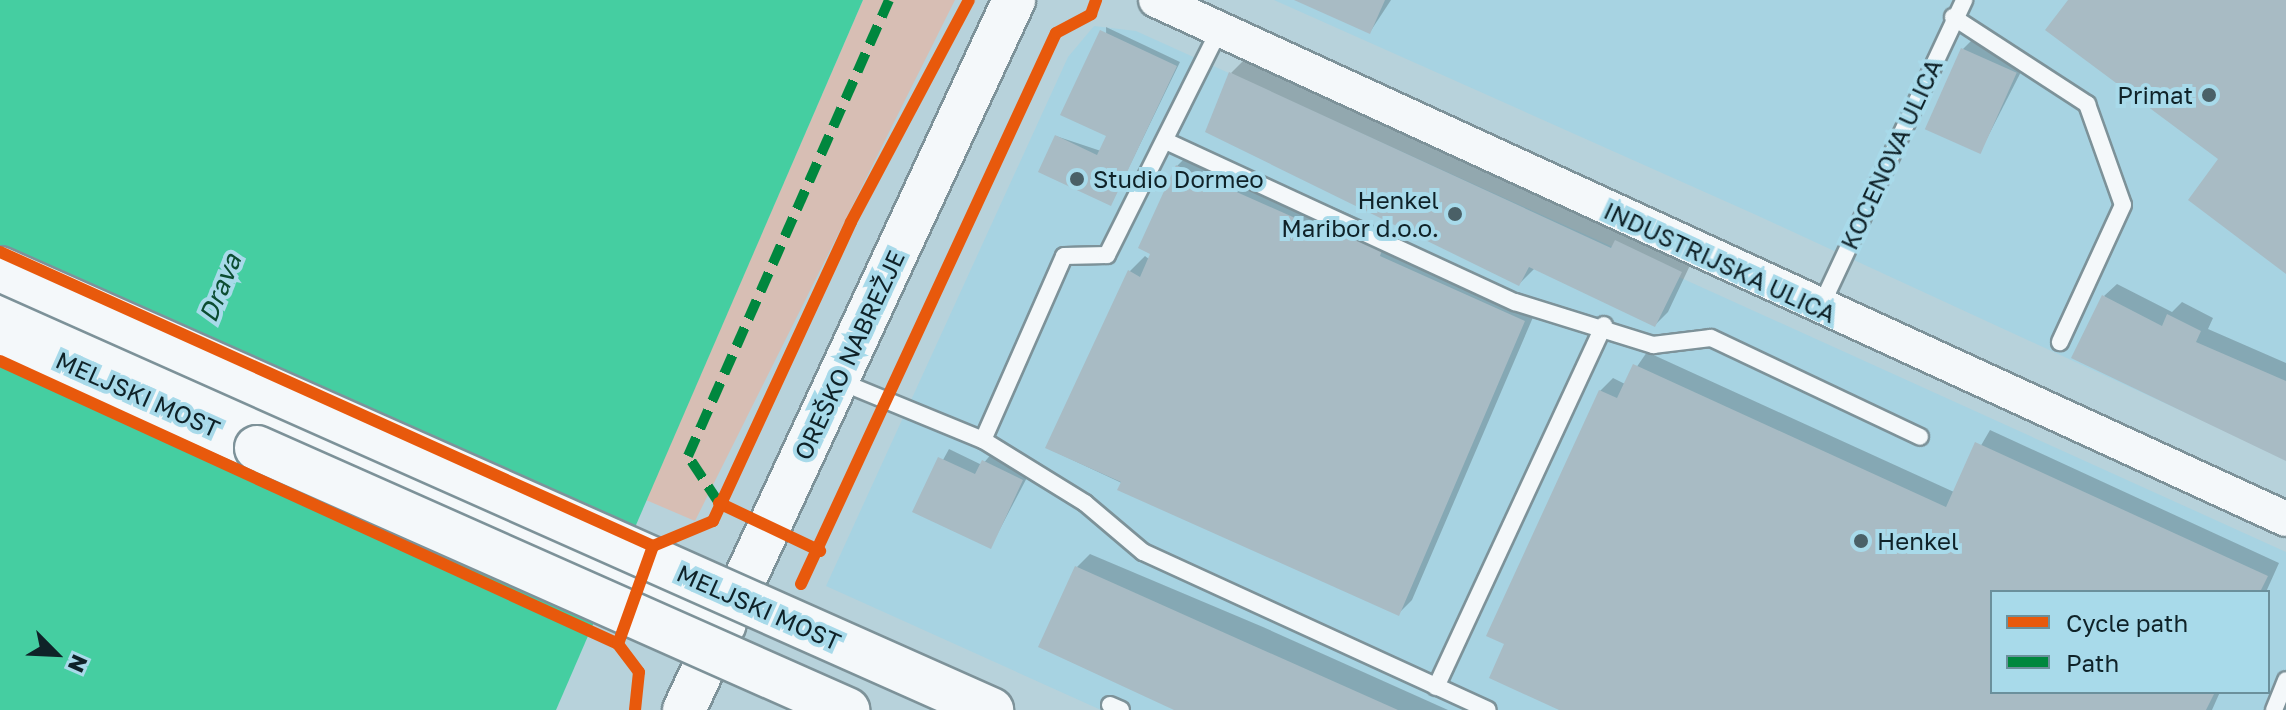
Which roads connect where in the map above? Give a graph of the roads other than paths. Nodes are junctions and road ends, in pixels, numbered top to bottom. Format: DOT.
graph roads {
  1 [pos="1014,0"];
  2 [pos="1156,0"];
  3 [pos="1964,0"];
  4 [pos="1953,17"];
  5 [pos="1219,30"];
  6 [pos="1166,141"];
  7 [pos="0,269"];
  8 [pos="0,305"];
  9 [pos="1819,309"];
  10 [pos="1604,325"];
  11 [pos="0,332"];
  12 [pos="2060,342"];
  13 [pos="837,380"];
  14 [pos="1920,437"];
  15 [pos="983,440"];
  16 [pos="2286,519"];
  17 [pos="725,625"];
  18 [pos="2286,680"];
  19 [pos="1436,687"];
  20 [pos="684,710"];
  21 [pos="847,710"];
  22 [pos="991,710"];
  23 [pos="1488,710"];
  24 [pos="2274,710"];
  1 -- 13 [label="street, OREŠKO NABREŽJE"];
  2 -- 5 [label="street, INDUSTRIJSKA ULICA"];
  3 -- 4 [label="lane, KOCENOVA ULICA"];
  4 -- 9 [label="lane, KOCENOVA ULICA"];
  4 -- 12 [label="lane"];
  5 -- 6 [label="lane"];
  5 -- 9 [label="street, INDUSTRIJSKA ULICA"];
  6 -- 10 [label="lane"];
  6 -- 15 [label="lane"];
  7 -- 22 [label="highway, MELJSKI MOST, bridge"];
  8 -- 17 [label="street, MELJSKI MOST"];
  9 -- 16 [label="street, INDUSTRIJSKA ULICA"];
  10 -- 14 [label="lane"];
  10 -- 19 [label="lane"];
  11 -- 21 [label="highway, MELJSKI MOST, bridge"];
  13 -- 15 [label="lane"];
  13 -- 17 [label="street, OREŠKO NABREŽJE"];
  15 -- 19 [label="lane"];
  17 -- 20 [label="street, OREŠKO NABREŽJE"];
  18 -- 24 [label="lane"];
  19 -- 23 [label="lane"];
}
